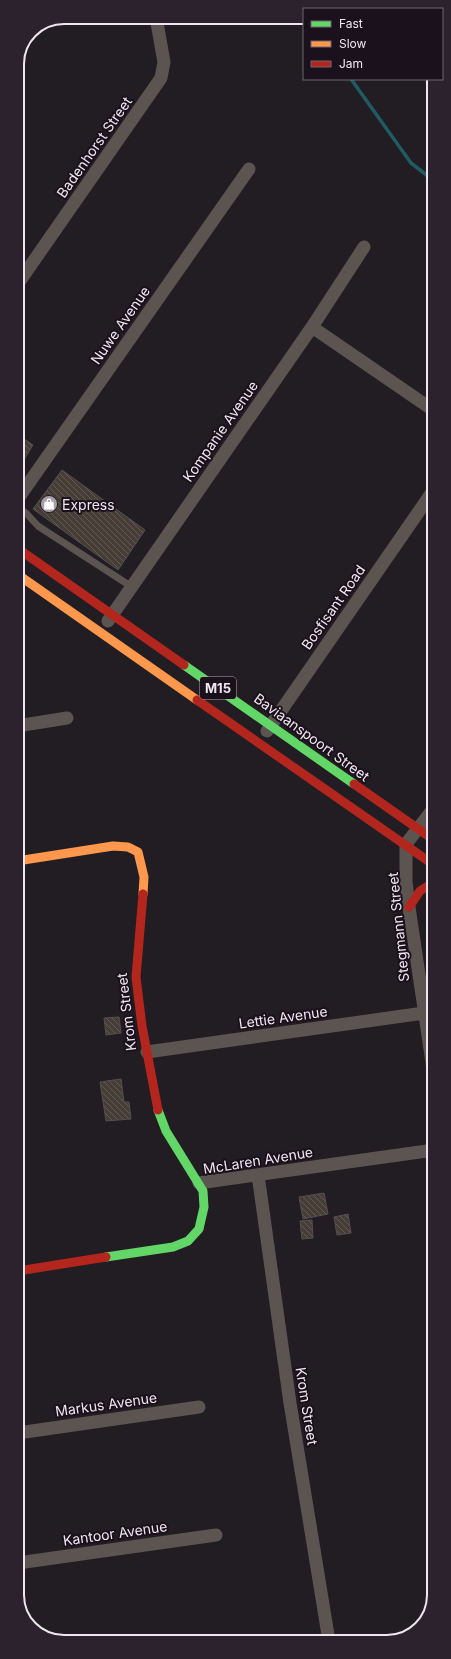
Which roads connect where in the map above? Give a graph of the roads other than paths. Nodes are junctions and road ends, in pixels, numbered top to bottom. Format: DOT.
graph roads {
  1 [pos="157,24"];
  2 [pos="249,169"];
  3 [pos="364,247"];
  4 [pos="24,275"];
  5 [pos="312,327"];
  6 [pos="427,406"];
  7 [pos="24,490"];
  8 [pos="427,499"];
  9 [pos="24,512"];
  10 [pos="24,553"];
  11 [pos="24,579"];
  12 [pos="132,587"];
  13 [pos="113,614"];
  14 [pos="101,633"];
  15 [pos="67,718"];
  16 [pos="24,725"];
  17 [pos="272,725"];
  18 [pos="260,742"];
  19 [pos="427,817"];
  20 [pos="417,830"];
  21 [pos="427,836"];
  22 [pos="406,844"];
  23 [pos="24,860"];
  24 [pos="427,860"];
  25 [pos="427,886"];
  26 [pos="409,907"];
  27 [pos="424,1013"];
  28 [pos="427,1032"];
  29 [pos="147,1052"];
  30 [pos="427,1151"];
  31 [pos="258,1176"];
  32 [pos="199,1182"];
  33 [pos="24,1269"];
  34 [pos="200,1407"];
  35 [pos="24,1432"];
  36 [pos="216,1535"];
  37 [pos="24,1562"];
  38 [pos="328,1635"];
  1 -- 4 [label="street, Badenhorst Street"];
  2 -- 7 [label="street, Nuwe Avenue"];
  3 -- 5 [label="street, Kompanie Avenue"];
  5 -- 6 [label="street"];
  5 -- 12 [label="street, Kompanie Avenue"];
  8 -- 17 [label="street, Bosfisant Road"];
  9 -- 12 [label="lane"];
  10 -- 13 [label="main road, Baviaanspoort Street / M15"];
  11 -- 14 [label="main road, M15"];
  12 -- 13 [label="street, Kompanie Avenue"];
  13 -- 14 [label="street, Kompanie Avenue"];
  13 -- 17 [label="main road, Baviaanspoort Street / M15"];
  14 -- 18 [label="main road, M15"];
  15 -- 16 [label="street"];
  17 -- 18 [label="street, Bosfisant Road"];
  17 -- 20 [label="main road, Baviaanspoort Street / M15"];
  18 -- 22 [label="main road, M15"];
  19 -- 20 [label="street"];
  20 -- 21 [label="main road, Baviaanspoort Street / M15"];
  20 -- 22 [label="street"];
  22 -- 24 [label="main road, M15"];
  22 -- 26 [label="street, Stegmann Street"];
  23 -- 29 [label="main road, Krom Street"];
  25 -- 26 [label="main road"];
  26 -- 27 [label="street, Stegmann Street"];
  27 -- 28 [label="street, Stegmann Street"];
  27 -- 29 [label="street, Lettie Avenue"];
  29 -- 32 [label="main road, Krom Street"];
  30 -- 31 [label="street, McLaren Avenue"];
  31 -- 32 [label="street, McLaren Avenue"];
  31 -- 38 [label="street, Krom Street"];
  32 -- 33 [label="main road, McLaren Avenue"];
  34 -- 35 [label="street, Markus Avenue"];
  36 -- 37 [label="street, Kantoor Avenue"];
}
